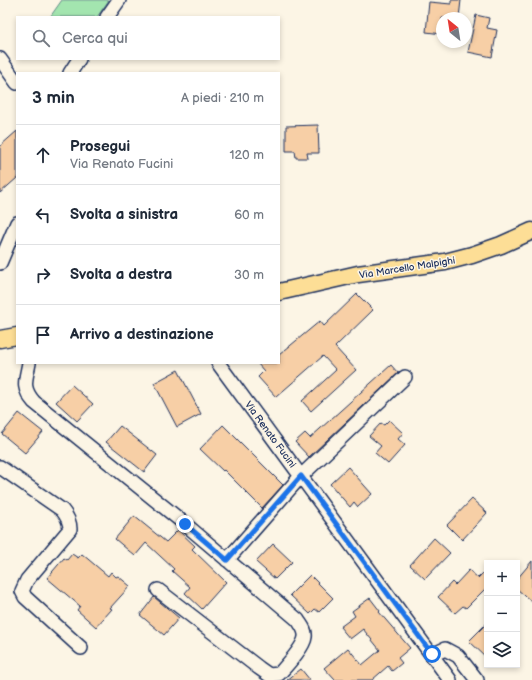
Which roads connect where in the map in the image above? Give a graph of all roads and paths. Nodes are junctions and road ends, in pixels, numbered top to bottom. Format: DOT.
graph roads {
  1 [pos="119,0"];
  2 [pos="108,16"];
  3 [pos="78,60"];
  4 [pos="1,63"];
  5 [pos="71,72"];
  6 [pos="16,82"];
  7 [pos="16,225"];
  8 [pos="532,231"];
  9 [pos="0,262"];
  10 [pos="280,292"];
  11 [pos="16,336"];
  12 [pos="0,339"];
  13 [pos="29,364"];
  14 [pos="219,364"];
  15 [pos="405,377"];
  16 [pos="0,467"];
  17 [pos="301,476"];
  18 [pos="227,560"];
  19 [pos="158,590"];
  20 [pos="81,648"];
  21 [pos="432,654"];
  22 [pos="450,680"];
  23 [pos="477,680"];
  1 -- 2 [label="street"];
  3 -- 5 [label="street"];
  4 -- 6 [label="street"];
  7 -- 9 [label="street"];
  8 -- 10 [label="main road, Via Marcello Malpighi"];
  11 -- 12 [label="main road"];
  13 -- 18 [label="street"];
  14 -- 17 [label="street, Via Renato Fucini"];
  15 -- 17 [label="street"];
  16 -- 20 [label="street"];
  17 -- 18 [label="street"];
  17 -- 21 [label="street, Via Renato Fucini"];
  18 -- 19 [label="street"];
  21 -- 22 [label="street, Via Renato Fucini"];
  21 -- 23 [label="street"];
}
